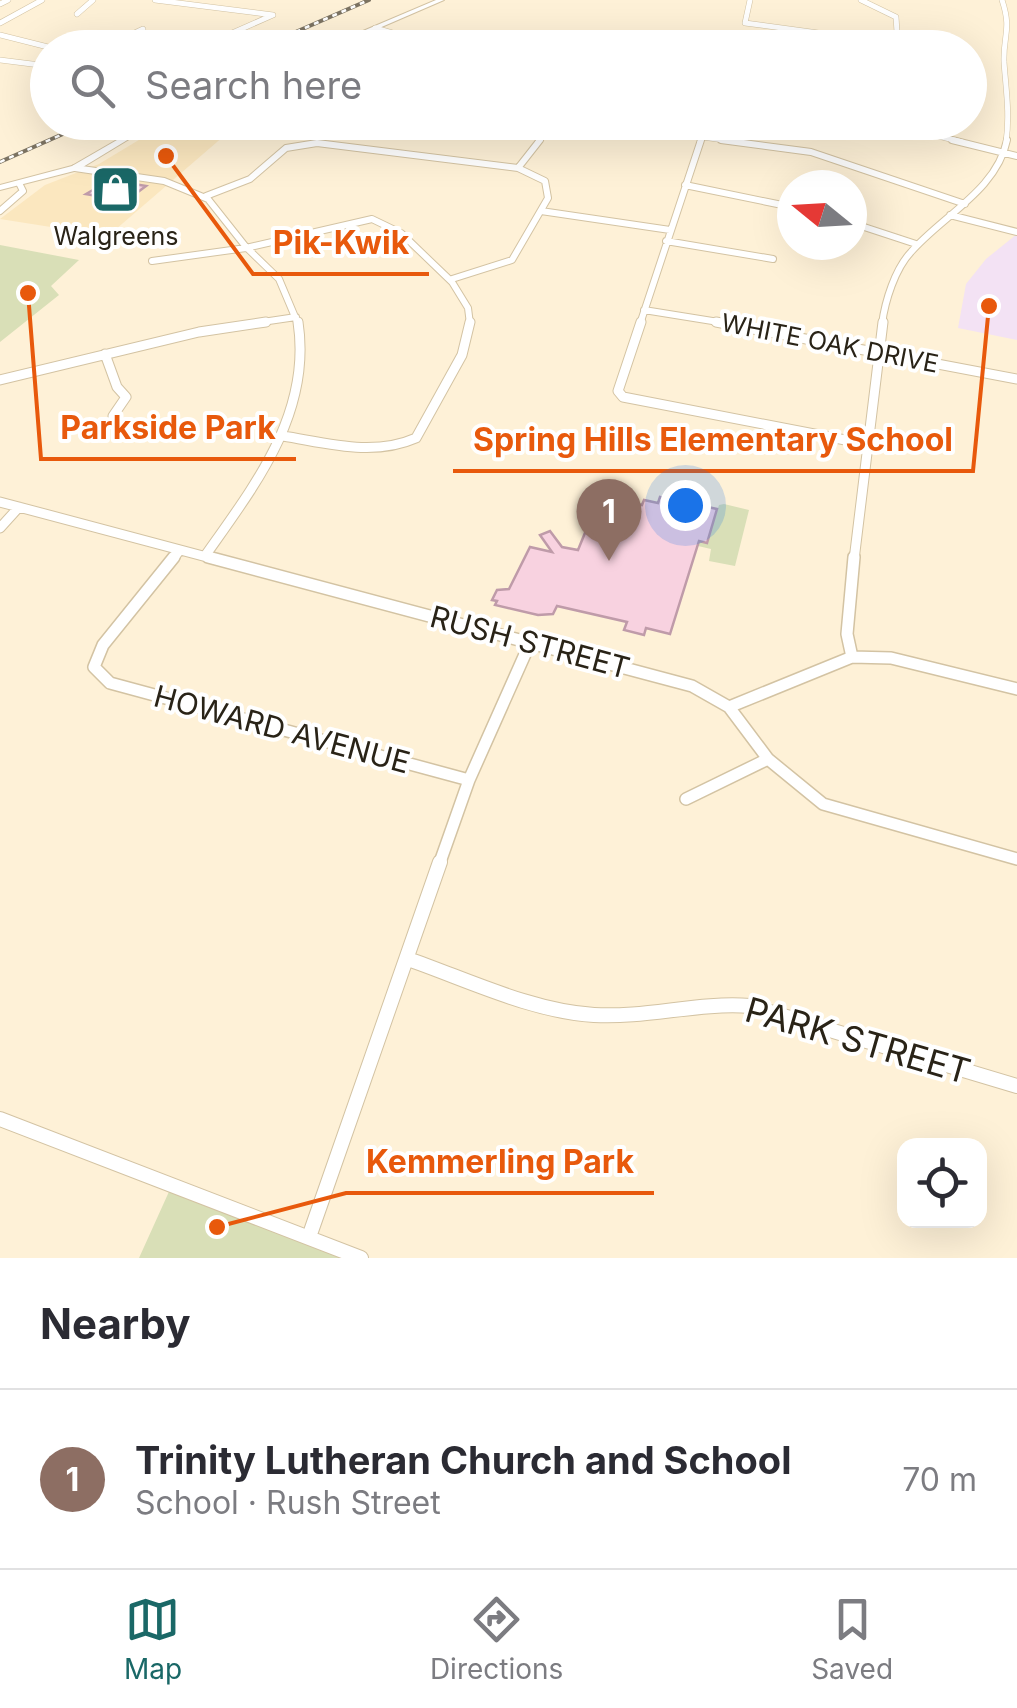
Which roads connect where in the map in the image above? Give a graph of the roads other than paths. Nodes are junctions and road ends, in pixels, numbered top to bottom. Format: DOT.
graph roads {
  1 [pos="42,0"];
  2 [pos="94,0"];
  3 [pos="155,0"];
  4 [pos="441,0"];
  5 [pos="750,0"];
  6 [pos="861,0"];
  7 [pos="1002,0"];
  8 [pos="77,14"];
  9 [pos="0,23"];
  10 [pos="374,28"];
  11 [pos="240,30"];
  12 [pos="369,30"];
  13 [pos="381,30"];
  14 [pos="792,30"];
  15 [pos="897,30"];
  16 [pos="0,35"];
  17 [pos="30,42"];
  18 [pos="0,60"];
  19 [pos="30,64"];
  20 [pos="1006,74"];
  21 [pos="1017,76"];
  22 [pos="123,140"];
  23 [pos="540,140"];
  24 [pos="701,140"];
  25 [pos="724,140"];
  26 [pos="950,140"];
  27 [pos="1003,154"];
  28 [pos="1017,156"];
  29 [pos="75,168"];
  30 [pos="518,168"];
  31 [pos="20,184"];
  32 [pos="685,185"];
  33 [pos="0,188"];
  34 [pos="206,196"];
  35 [pos="777,204"];
  36 [pos="965,204"];
  37 [pos="541,210"];
  38 [pos="0,212"];
  39 [pos="950,215"];
  40 [pos="867,228"];
  41 [pos="670,230"];
  42 [pos="1017,232"];
  43 [pos="666,241"];
  44 [pos="916,244"];
  45 [pos="246,248"];
  46 [pos="773,259"];
  47 [pos="152,261"];
  48 [pos="452,280"];
  49 [pos="644,310"];
  50 [pos="296,316"];
  51 [pos="877,352"];
  52 [pos="105,354"];
  53 [pos="1017,378"];
  54 [pos="0,380"];
  55 [pos="113,416"];
  56 [pos="283,436"];
  57 [pos="866,444"];
  58 [pos="0,502"];
  59 [pos="19,507"];
  60 [pos="0,528"];
  61 [pos="180,550"];
  62 [pos="205,556"];
  63 [pos="530,644"];
  64 [pos="852,657"];
  65 [pos="1017,689"];
  66 [pos="729,707"];
  67 [pos="768,759"];
  68 [pos="470,780"];
  69 [pos="686,799"];
  70 [pos="1017,858"];
  71 [pos="408,959"];
  72 [pos="1017,1086"];
  73 [pos="0,1119"];
  74 [pos="310,1238"];
  75 [pos="362,1258"];
  1 -- 9 [label="street"];
  2 -- 8 [label="street"];
  3 -- 11 [label="street"];
  4 -- 10 [label="main road"];
  5 -- 14 [label="street"];
  6 -- 15 [label="street"];
  7 -- 20 [label="street"];
  10 -- 12 [label="main road"];
  10 -- 13 [label="street"];
  16 -- 17 [label="street"];
  18 -- 19 [label="street"];
  20 -- 21 [label="street"];
  20 -- 27 [label="street"];
  22 -- 29 [label="main road"];
  23 -- 30 [label="street"];
  24 -- 32 [label="street"];
  25 -- 36 [label="street"];
  26 -- 27 [label="street"];
  27 -- 28 [label="street"];
  27 -- 36 [label="street"];
  29 -- 31 [label="main road"];
  29 -- 34 [label="street"];
  30 -- 34 [label="street"];
  30 -- 37 [label="street"];
  31 -- 33 [label="main road"];
  31 -- 38 [label="street"];
  32 -- 35 [label="street"];
  32 -- 41 [label="street"];
  34 -- 45 [label="street"];
  36 -- 39 [label="street"];
  37 -- 41 [label="street"];
  37 -- 48 [label="street"];
  39 -- 42 [label="street"];
  39 -- 44 [label="street"];
  40 -- 44 [label="street"];
  41 -- 43 [label="street"];
  43 -- 46 [label="street"];
  43 -- 49 [label="street"];
  44 -- 51 [label="street"];
  45 -- 47 [label="street"];
  45 -- 48 [label="street"];
  45 -- 50 [label="street"];
  48 -- 56 [label="street"];
  49 -- 51 [label="street, WHITE OAK DRIVE"];
  49 -- 57 [label="street"];
  50 -- 52 [label="street"];
  50 -- 56 [label="street"];
  51 -- 53 [label="street, WHITE OAK DRIVE"];
  51 -- 57 [label="street"];
  52 -- 54 [label="street"];
  52 -- 55 [label="street"];
  56 -- 62 [label="street"];
  57 -- 64 [label="street"];
  58 -- 59 [label="street, RUSH STREET"];
  59 -- 60 [label="street"];
  59 -- 61 [label="street, RUSH STREET"];
  61 -- 62 [label="street, RUSH STREET"];
  61 -- 68 [label="street, HOWARD AVENUE"];
  62 -- 63 [label="street, RUSH STREET"];
  63 -- 66 [label="street, RUSH STREET"];
  63 -- 68 [label="street"];
  64 -- 65 [label="street"];
  64 -- 66 [label="street"];
  66 -- 67 [label="street, RUSH STREET"];
  67 -- 69 [label="street"];
  67 -- 70 [label="street, RUSH STREET"];
  68 -- 71 [label="street"];
  71 -- 72 [label="street, PARK STREET"];
  71 -- 74 [label="street"];
  73 -- 74 [label="street"];
  74 -- 75 [label="street"];
}
